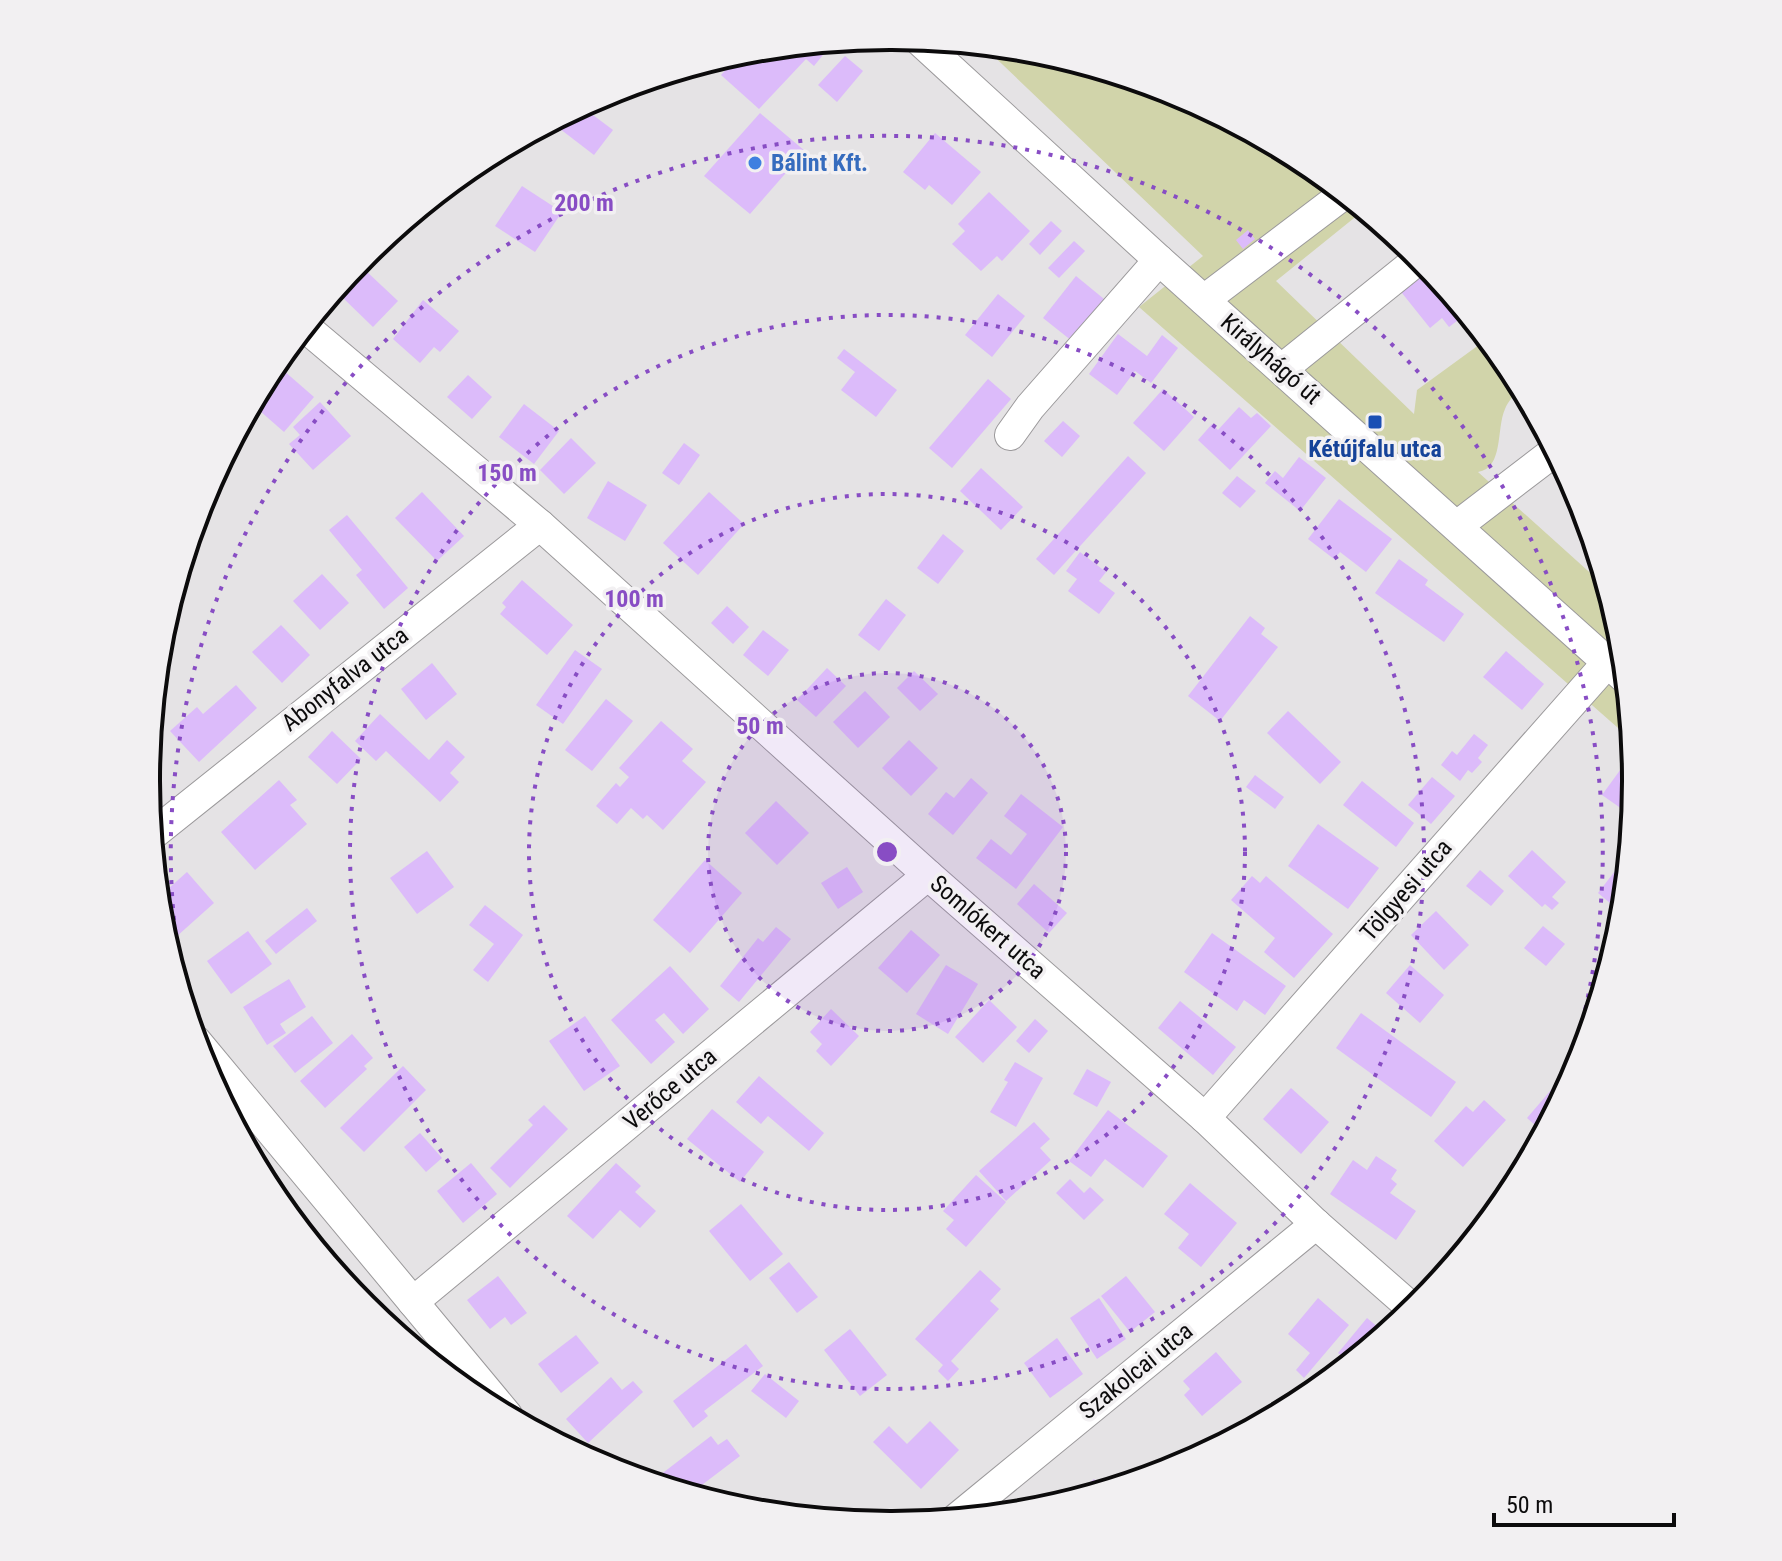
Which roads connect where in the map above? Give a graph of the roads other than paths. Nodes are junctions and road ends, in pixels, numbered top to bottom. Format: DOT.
graph roads {
  1 [pos="932,52"];
  2 [pos="1335,201"];
  3 [pos="1159,260"];
  4 [pos="1410,266"];
  5 [pos="1204,300"];
  6 [pos="313,334"];
  7 [pos="1282,369"];
  8 [pos="1010,435"];
  9 [pos="1546,458"];
  10 [pos="540,525"];
  11 [pos="1457,526"];
  12 [pos="1612,665"];
  13 [pos="1613,674"];
  14 [pos="162,827"];
  15 [pos="928,875"];
  16 [pos="221,1071"];
  17 [pos="1205,1118"];
  18 [pos="1316,1224"];
  19 [pos="1404,1301"];
  20 [pos="413,1302"];
  21 [pos="484,1387"];
  22 [pos="972,1506"];
  1 -- 3 [label="street, Királyhágó út"];
  2 -- 5 [label="street"];
  3 -- 5 [label="street, Királyhágó út"];
  3 -- 8 [label="street"];
  4 -- 7 [label="street"];
  5 -- 7 [label="street, Királyhágó út"];
  6 -- 10 [label="street, Somlókert utca"];
  7 -- 11 [label="street, Királyhágó út"];
  9 -- 11 [label="street"];
  10 -- 14 [label="street, Abonyfalva utca"];
  10 -- 15 [label="street, Somlókert utca"];
  11 -- 12 [label="street, Királyhágó út"];
  13 -- 17 [label="street, Tölgyesi utca"];
  15 -- 17 [label="street, Somlókert utca"];
  15 -- 20 [label="street, Verőce utca"];
  16 -- 20 [label="street"];
  17 -- 18 [label="street, Somlókert utca"];
  18 -- 19 [label="street, Somlókert utca"];
  18 -- 22 [label="street, Szakolcai utca"];
  20 -- 21 [label="street"];
}
